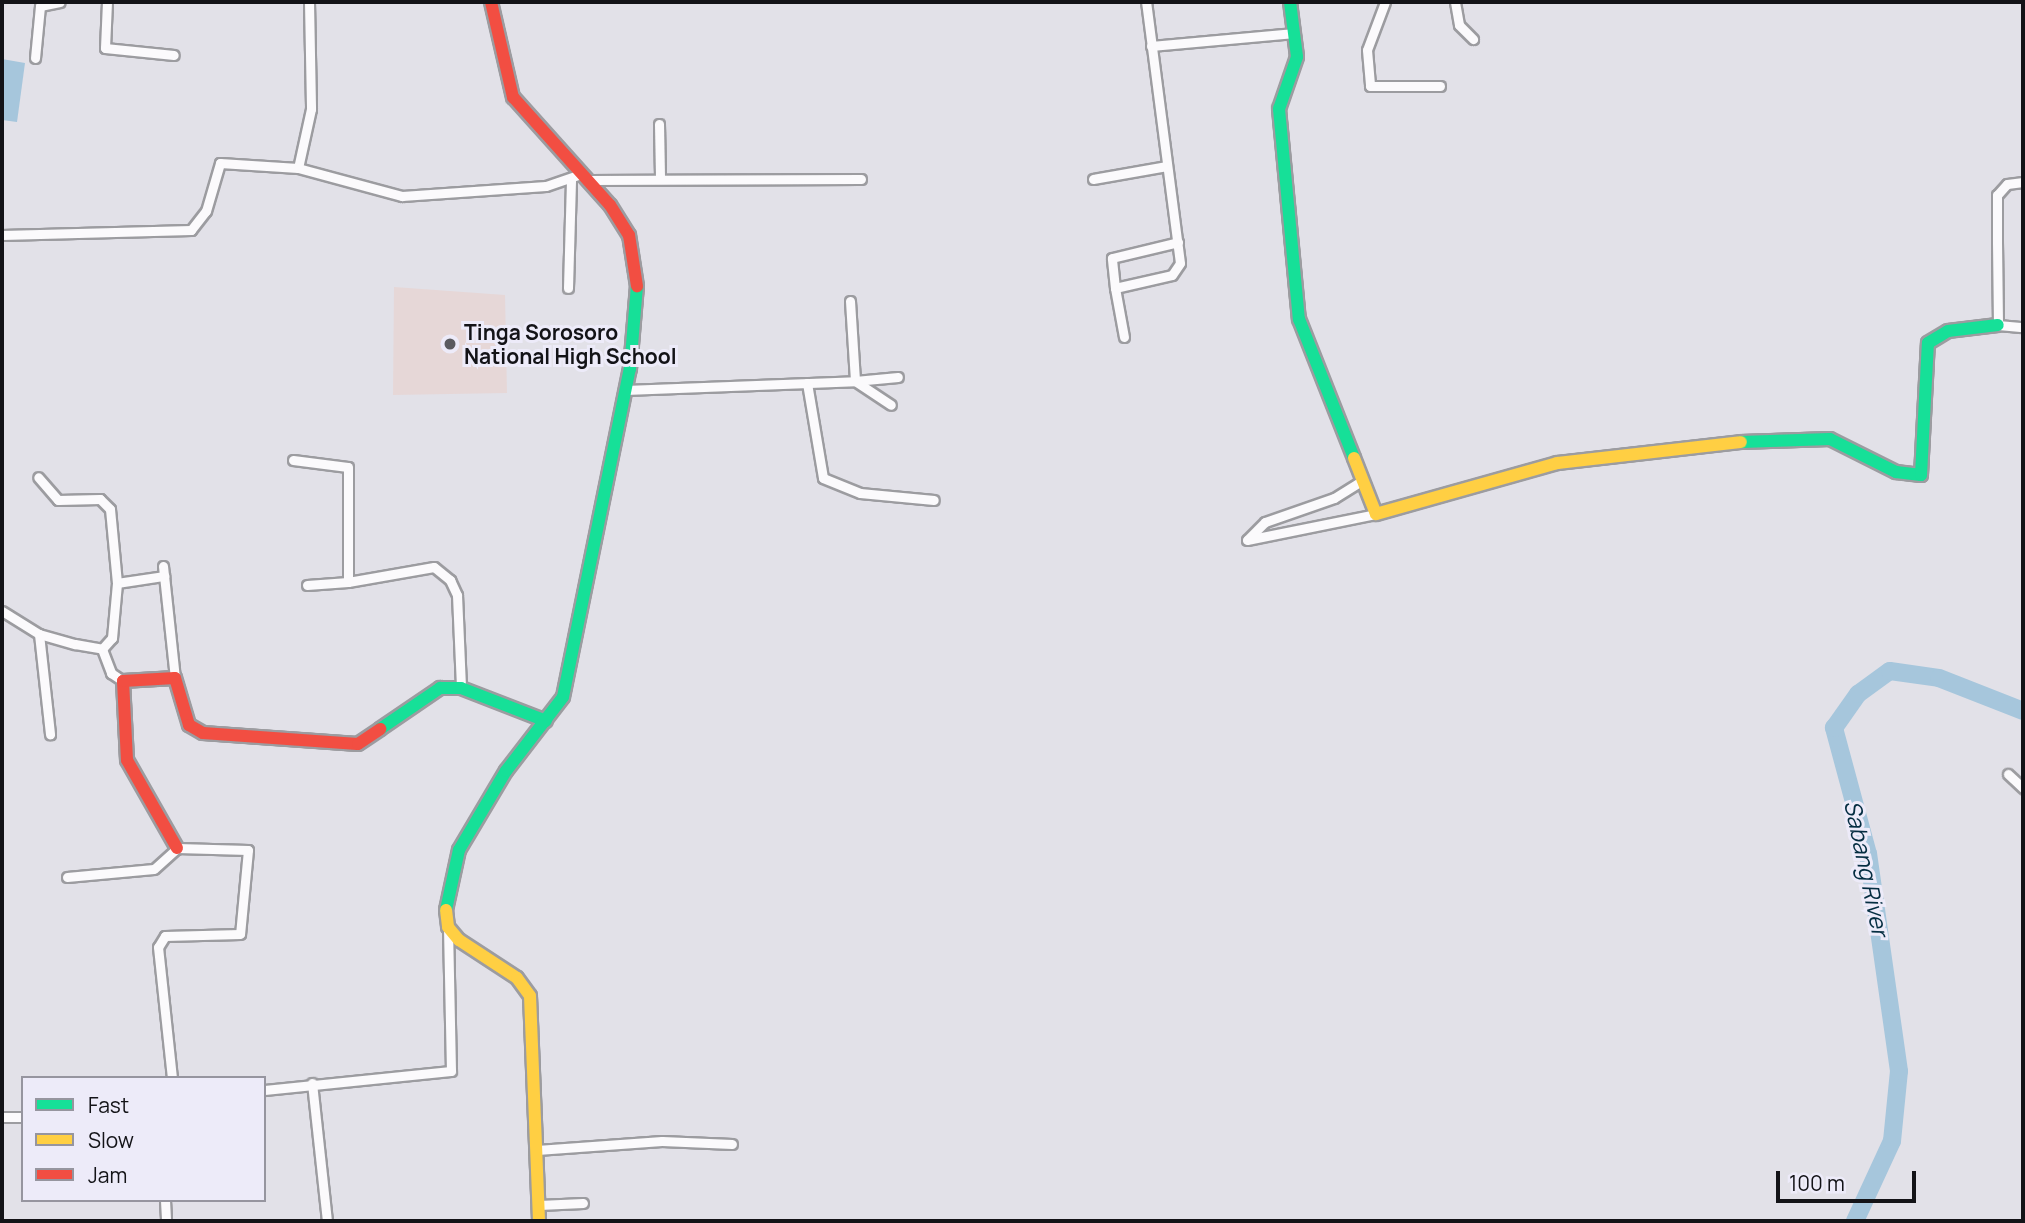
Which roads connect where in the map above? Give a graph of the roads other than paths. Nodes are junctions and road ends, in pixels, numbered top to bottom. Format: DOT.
graph roads {
  1 [pos="60,2"];
  2 [pos="107,2"];
  3 [pos="309,2"];
  4 [pos="491,2"];
  5 [pos="1146,2"];
  6 [pos="1290,2"];
  7 [pos="1385,2"];
  8 [pos="1455,2"];
  9 [pos="1294,33"];
  10 [pos="1473,39"];
  11 [pos="1151,46"];
  12 [pos="174,55"];
  13 [pos="35,58"];
  14 [pos="1440,86"];
  15 [pos="659,124"];
  16 [pos="1167,166"];
  17 [pos="298,168"];
  18 [pos="660,177"];
  19 [pos="580,178"];
  20 [pos="861,179"];
  21 [pos="1093,179"];
  22 [pos="2023,182"];
  23 [pos="2,235"];
  24 [pos="1178,242"];
  25 [pos="568,288"];
  26 [pos="1115,288"];
  27 [pos="850,300"];
  28 [pos="1998,325"];
  29 [pos="2023,327"];
  30 [pos="1124,337"];
  31 [pos="898,377"];
  32 [pos="855,381"];
  33 [pos="807,383"];
  34 [pos="625,390"];
  35 [pos="891,405"];
  36 [pos="293,460"];
  37 [pos="38,477"];
  38 [pos="1363,480"];
  39 [pos="934,500"];
  40 [pos="1376,514"];
  41 [pos="348,582"];
  42 [pos="117,583"];
  43 [pos="307,585"];
  44 [pos="2,611"];
  45 [pos="39,634"];
  46 [pos="102,649"];
  47 [pos="175,678"];
  48 [pos="123,681"];
  49 [pos="461,688"];
  50 [pos="546,721"];
  51 [pos="50,734"];
  52 [pos="2008,774"];
  53 [pos="2023,788"];
  54 [pos="177,848"];
  55 [pos="68,877"];
  56 [pos="448,927"];
  57 [pos="172,1076"];
  58 [pos="312,1083"];
  59 [pos="266,1090"];
  60 [pos="2,1116"];
  61 [pos="21,1117"];
  62 [pos="732,1144"];
  63 [pos="537,1150"];
  64 [pos="165,1202"];
  65 [pos="583,1203"];
  66 [pos="539,1205"];
  67 [pos="166,1221"];
  68 [pos="327,1221"];
  69 [pos="539,1221"];
  1 -- 13 [label="street"];
  2 -- 12 [label="street"];
  3 -- 17 [label="street"];
  4 -- 19 [label="street"];
  5 -- 11 [label="street"];
  6 -- 9 [label="street"];
  7 -- 14 [label="street"];
  8 -- 10 [label="street"];
  9 -- 11 [label="street"];
  9 -- 38 [label="street"];
  11 -- 16 [label="street"];
  15 -- 18 [label="street"];
  16 -- 21 [label="street"];
  16 -- 24 [label="street"];
  17 -- 19 [label="street"];
  17 -- 23 [label="street"];
  18 -- 19 [label="street"];
  18 -- 20 [label="street"];
  19 -- 25 [label="street"];
  19 -- 34 [label="street"];
  22 -- 28 [label="street"];
  24 -- 26 [label="street"];
  24 -- 26 [label="street"];
  26 -- 30 [label="street"];
  27 -- 32 [label="street"];
  28 -- 29 [label="street"];
  28 -- 40 [label="street"];
  31 -- 32 [label="street"];
  32 -- 33 [label="street"];
  32 -- 35 [label="street"];
  33 -- 34 [label="street"];
  33 -- 39 [label="street"];
  34 -- 50 [label="street"];
  36 -- 41 [label="street"];
  37 -- 42 [label="street"];
  38 -- 40 [label="street"];
  38 -- 40 [label="street"];
  41 -- 43 [label="street"];
  41 -- 49 [label="street"];
  42 -- 46 [label="street"];
  42 -- 47 [label="street"];
  44 -- 45 [label="street"];
  45 -- 46 [label="street"];
  45 -- 51 [label="street"];
  46 -- 48 [label="street"];
  47 -- 48 [label="street"];
  47 -- 49 [label="street"];
  48 -- 54 [label="street"];
  49 -- 50 [label="street"];
  50 -- 56 [label="street"];
  52 -- 53 [label="street"];
  54 -- 55 [label="street"];
  54 -- 57 [label="street"];
  56 -- 58 [label="street"];
  56 -- 63 [label="street"];
  58 -- 59 [label="street"];
  58 -- 68 [label="street"];
  60 -- 61 [label="street"];
  62 -- 63 [label="street"];
  63 -- 66 [label="street"];
  64 -- 67 [label="street"];
  65 -- 66 [label="street"];
  66 -- 69 [label="street"];
}
